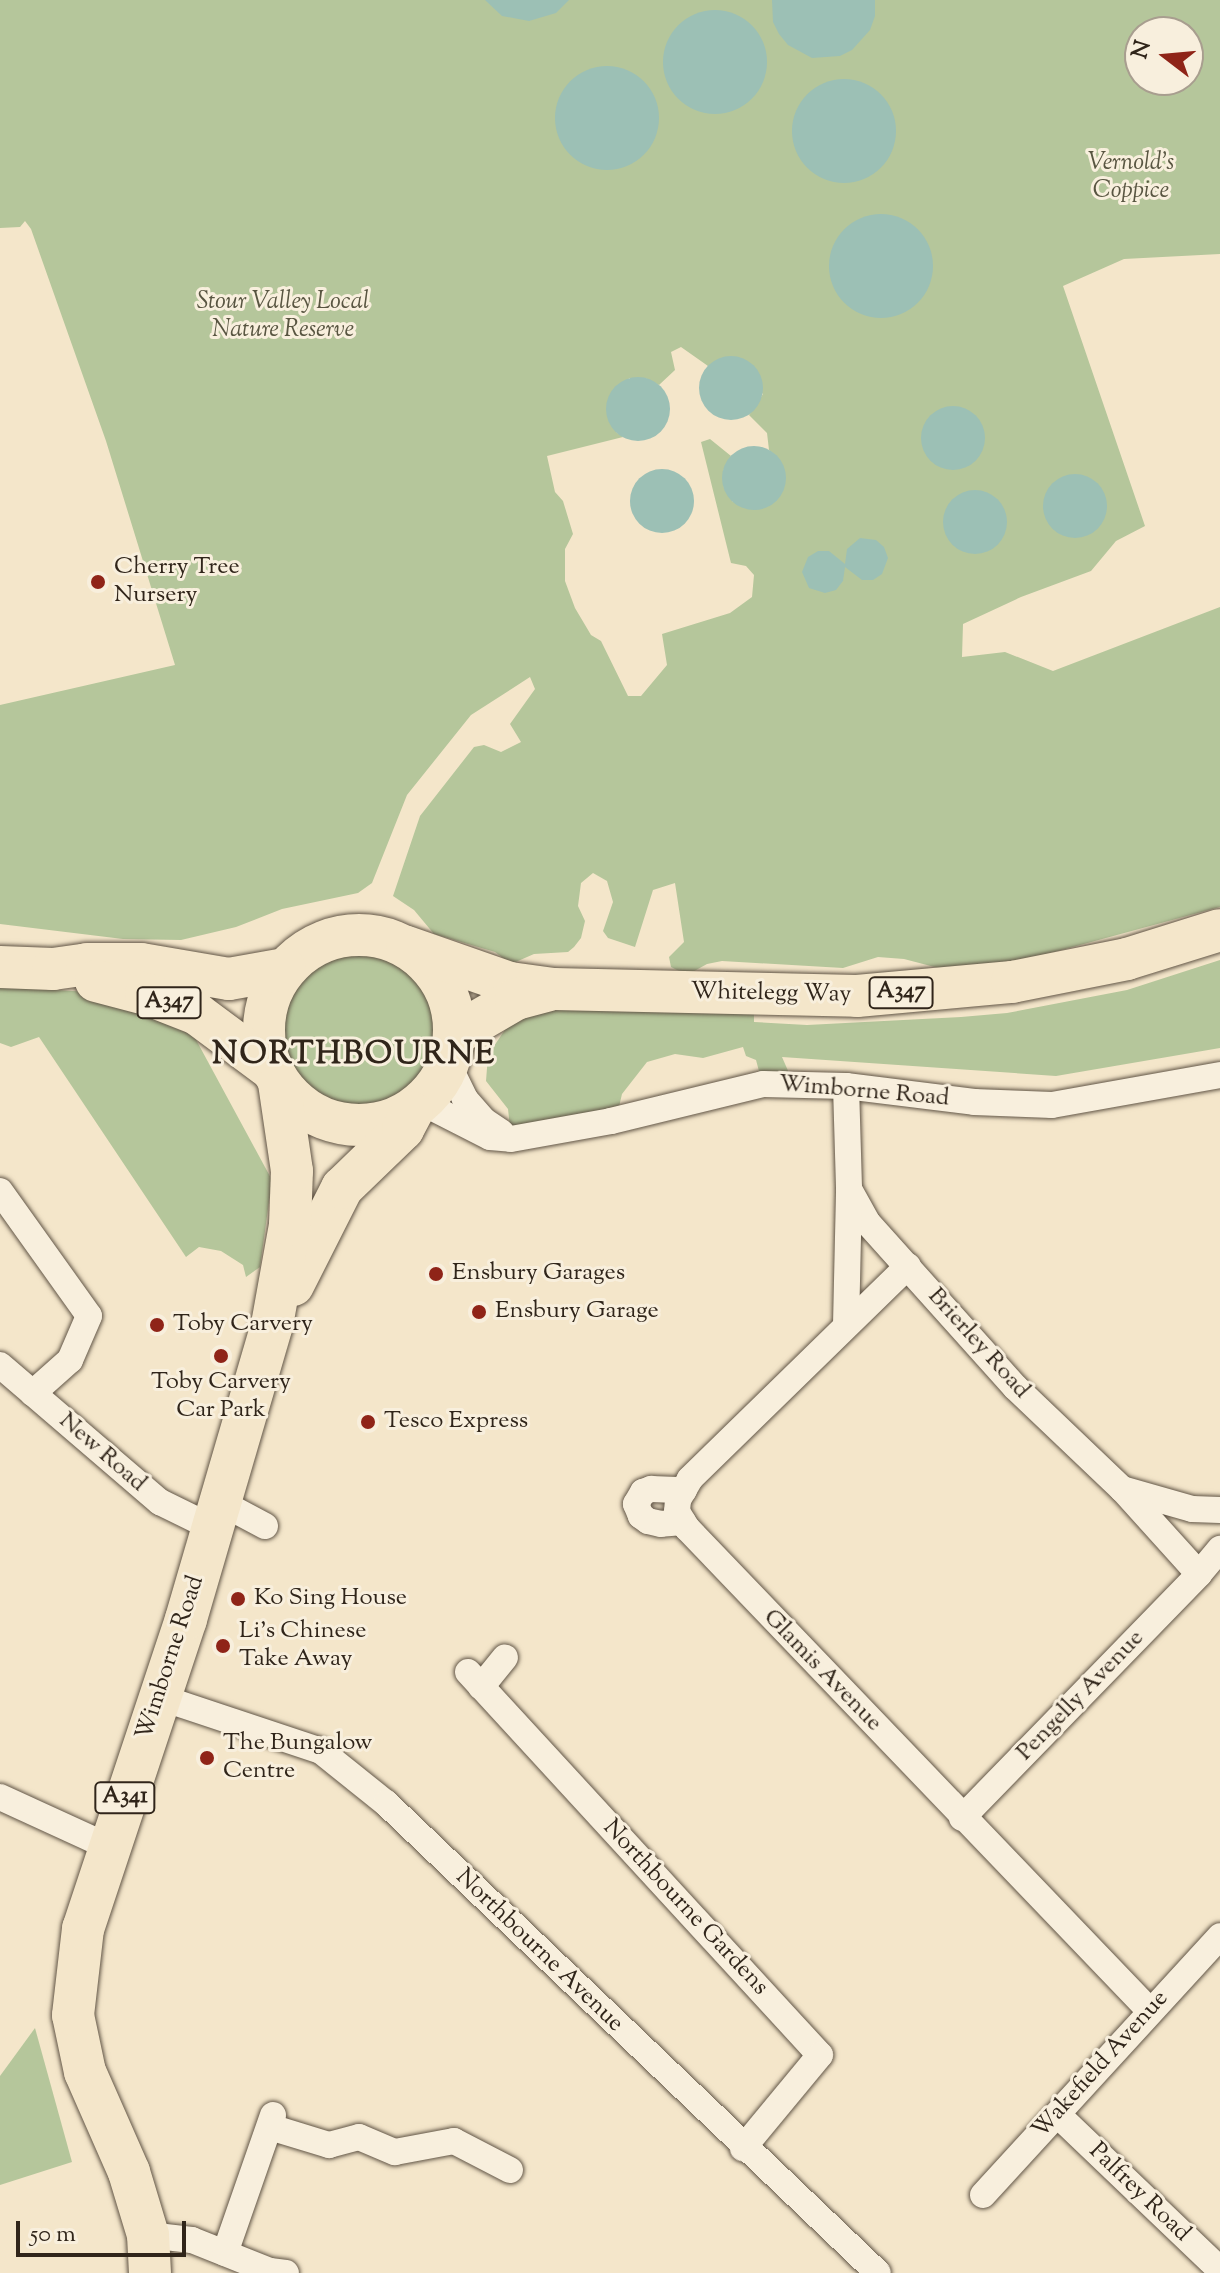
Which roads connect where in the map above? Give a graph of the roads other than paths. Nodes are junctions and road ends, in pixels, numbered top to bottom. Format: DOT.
graph roads {
  1 [pos="1220,930"];
  2 [pos="407,947"];
  3 [pos="0,967"];
  4 [pos="53,969"];
  5 [pos="285,969"];
  6 [pos="554,989"];
  7 [pos="451,1050"];
  8 [pos="1220,1075"];
  9 [pos="275,1076"];
  10 [pos="846,1086"];
  11 [pos="418,1105"];
  12 [pos="511,1139"];
  13 [pos="849,1189"];
  14 [pos="0,1191"];
  15 [pos="908,1266"];
  16 [pos="272,1325"];
  17 [pos="846,1325"];
  18 [pos="0,1365"];
  19 [pos="33,1393"];
  20 [pos="1122,1489"];
  21 [pos="684,1490"];
  22 [pos="1220,1510"];
  23 [pos="217,1515"];
  24 [pos="683,1522"];
  25 [pos="265,1526"];
  26 [pos="1220,1549"];
  27 [pos="1199,1574"];
  28 [pos="505,1657"];
  29 [pos="159,1697"];
  30 [pos="0,1797"];
  31 [pos="962,1818"];
  32 [pos="109,1847"];
  33 [pos="1220,1936"];
  34 [pos="1149,2010"];
  35 [pos="1058,2115"];
  36 [pos="743,2148"];
  37 [pos="510,2170"];
  38 [pos="983,2195"];
  39 [pos="225,2253"];
  40 [pos="149,2254"];
  41 [pos="860,2267"];
  42 [pos="1220,2270"];
  43 [pos="286,2273"];
  1 -- 6 [label="main road, Whitelegg Way / A347"];
  2 -- 5 [label="main road"];
  2 -- 6 [label="main road, Whitelegg Way / A347"];
  2 -- 7 [label="main road"];
  3 -- 4 [label="main road, A347"];
  4 -- 5 [label="main road, A347"];
  4 -- 9 [label="main road, A347"];
  5 -- 9 [label="main road"];
  6 -- 7 [label="main road, Whitelegg Way / A347"];
  7 -- 11 [label="main road"];
  7 -- 12 [label="street"];
  8 -- 10 [label="street, Wimborne Road"];
  9 -- 11 [label="main road"];
  9 -- 16 [label="main road, Wimborne Road / A341"];
  10 -- 12 [label="street, Wimborne Road"];
  10 -- 13 [label="street, Brierley Road"];
  11 -- 12 [label="street, Wimborne Road"];
  11 -- 16 [label="main road, Wimborne Road / A341"];
  13 -- 15 [label="street, Brierley Road"];
  13 -- 17 [label="street"];
  14 -- 19 [label="street"];
  15 -- 17 [label="street"];
  15 -- 20 [label="street, Brierley Road"];
  16 -- 23 [label="main road, Wimborne Road / A341"];
  17 -- 21 [label="street"];
  18 -- 19 [label="street, New Road"];
  19 -- 23 [label="street, New Road"];
  20 -- 22 [label="street, Brierley Road"];
  20 -- 27 [label="street"];
  21 -- 24 [label="street"];
  21 -- 24 [label="street"];
  23 -- 25 [label="street"];
  23 -- 29 [label="main road, Wimborne Road / A341"];
  24 -- 31 [label="street, Glamis Avenue"];
  26 -- 27 [label="street, Pengelly Avenue"];
  27 -- 31 [label="street, Pengelly Avenue"];
  28 -- 36 [label="street, Northbourne Gardens"];
  29 -- 32 [label="main road, Wimborne Road / A341"];
  29 -- 36 [label="street, Northbourne Avenue"];
  30 -- 32 [label="street"];
  31 -- 34 [label="street, Glamis Avenue"];
  32 -- 40 [label="main road, Wimborne Road / A341"];
  33 -- 34 [label="street, Wakefield Avenue"];
  34 -- 35 [label="street, Wakefield Avenue"];
  35 -- 38 [label="street, Wakefield Avenue"];
  35 -- 42 [label="street, Palfrey Road"];
  36 -- 41 [label="street, Northbourne Avenue"];
  37 -- 39 [label="street"];
  39 -- 40 [label="street"];
  39 -- 43 [label="street"];
}
